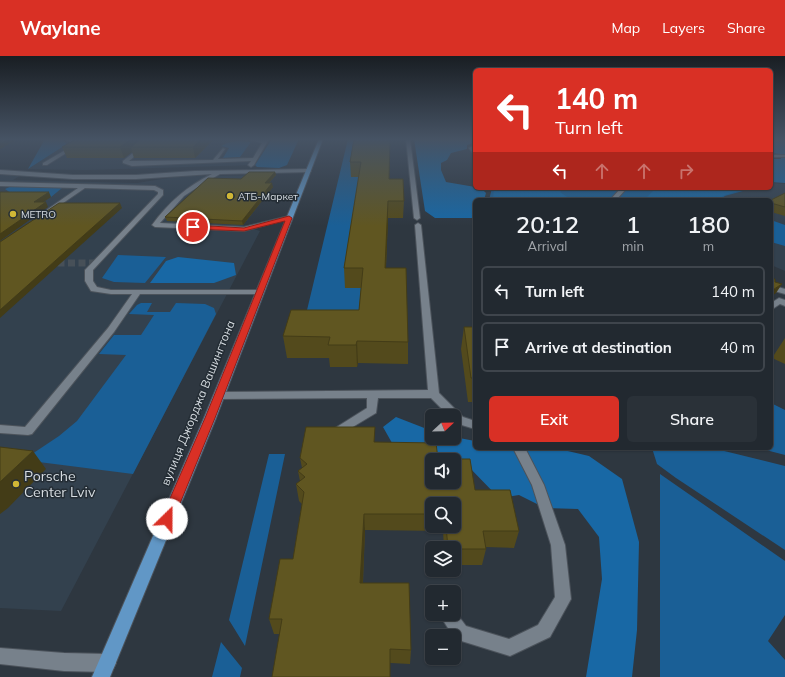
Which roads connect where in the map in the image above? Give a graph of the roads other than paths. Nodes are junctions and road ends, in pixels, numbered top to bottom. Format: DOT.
graph roads {
  1 [pos="248,168"];
  2 [pos="309,168"];
  3 [pos="411,168"];
  4 [pos="308,171"];
  5 [pos="0,172"];
  6 [pos="222,172"];
  7 [pos="246,172"];
  8 [pos="47,176"];
  9 [pos="0,178"];
  10 [pos="0,184"];
  11 [pos="84,186"];
  12 [pos="622,190"];
  13 [pos="616,198"];
  14 [pos="45,214"];
  15 [pos="289,218"];
  16 [pos="773,288"];
  17 [pos="138,292"];
  18 [pos="259,292"];
  19 [pos="785,292"];
  20 [pos="783,301"];
  21 [pos="773,306"];
  22 [pos="434,394"];
  23 [pos="373,395"];
  24 [pos="219,396"];
  25 [pos="473,424"];
  26 [pos="0,429"];
  27 [pos="326,433"];
  28 [pos="520,450"];
  29 [pos="453,621"];
  30 [pos="0,656"];
  31 [pos="104,670"];
  1 -- 7 [label="street"];
  2 -- 4 [label="main road, вулиця Джорджа Вашингтона"];
  3 -- 22 [label="street"];
  4 -- 7 [label="street"];
  4 -- 15 [label="main road, вулиця Джорджа Вашингтона"];
  5 -- 8 [label="street"];
  6 -- 7 [label="street"];
  6 -- 8 [label="street"];
  6 -- 15 [label="street"];
  8 -- 9 [label="street"];
  10 -- 11 [label="street"];
  11 -- 14 [label="street"];
  11 -- 17 [label="street"];
  12 -- 13 [label="street"];
  15 -- 18 [label="main road, вулиця Джорджа Вашингтона"];
  16 -- 19 [label="street"];
  17 -- 18 [label="street"];
  17 -- 26 [label="street"];
  18 -- 24 [label="main road, вулиця Джорджа Вашингтона"];
  20 -- 21 [label="street"];
  22 -- 23 [label="street"];
  22 -- 25 [label="street"];
  23 -- 24 [label="street"];
  23 -- 27 [label="street"];
  24 -- 31 [label="main road, вулиця Джорджа Вашингтона"];
  28 -- 29 [label="street"];
  30 -- 31 [label="street"];
}
